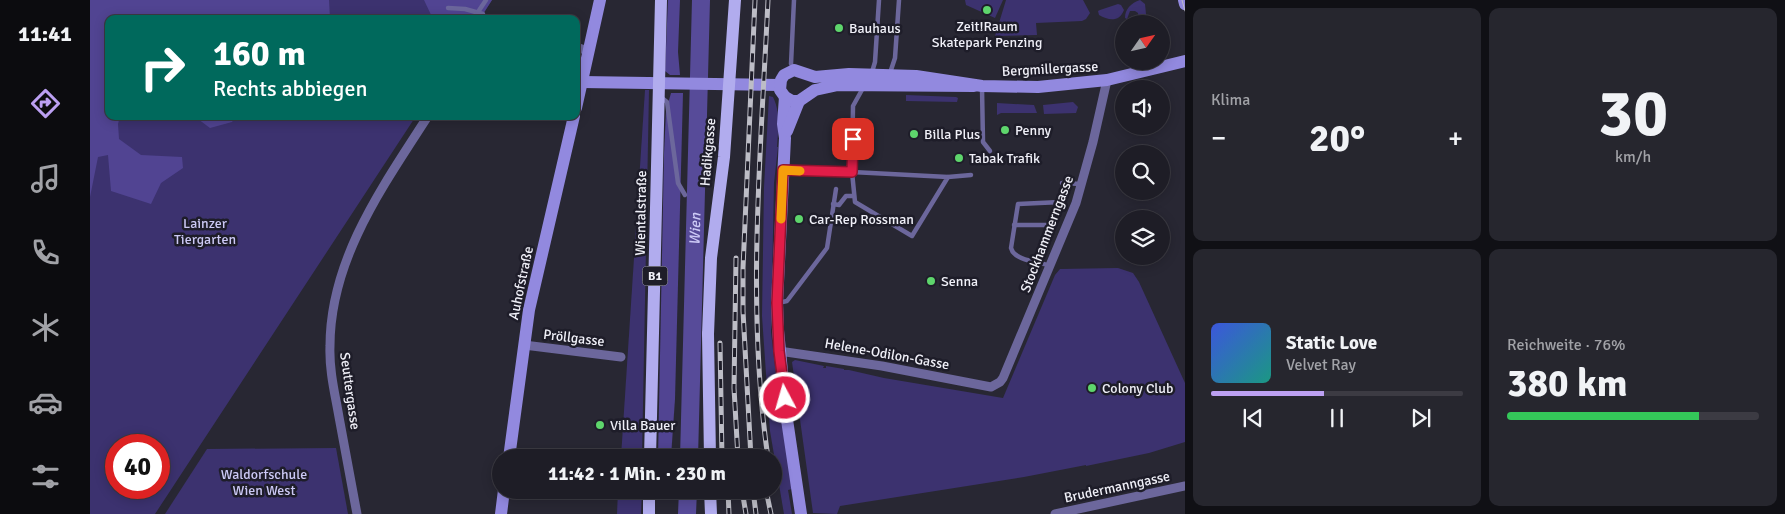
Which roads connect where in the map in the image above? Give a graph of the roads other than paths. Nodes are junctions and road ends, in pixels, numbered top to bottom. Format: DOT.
graph roads {
  1 [pos="486,0"];
  2 [pos="600,0"];
  3 [pos="661,0"];
  4 [pos="735,0"];
  5 [pos="794,0"];
  6 [pos="879,0"];
  7 [pos="899,0"];
  8 [pos="1184,0"];
  9 [pos="1185,4"];
  10 [pos="448,8"];
  11 [pos="482,15"];
  12 [pos="487,15"];
  13 [pos="582,49"];
  14 [pos="1185,62"];
  15 [pos="792,64"];
  16 [pos="806,74"];
  17 [pos="889,75"];
  18 [pos="867,80"];
  19 [pos="1107,80"];
  20 [pos="582,82"];
  21 [pos="780,85"];
  22 [pos="978,86"];
  23 [pos="662,87"];
  24 [pos="580,91"];
  25 [pos="804,97"];
  26 [pos="785,98"];
  27 [pos="425,120"];
  28 [pos="573,120"];
  29 [pos="785,138"];
  30 [pos="990,151"];
  31 [pos="783,170"];
  32 [pos="852,172"];
  33 [pos="971,175"];
  34 [pos="948,177"];
  35 [pos="1062,183"];
  36 [pos="1082,184"];
  37 [pos="836,189"];
  38 [pos="685,195"];
  39 [pos="854,196"];
  40 [pos="1060,202"];
  41 [pos="834,204"];
  42 [pos="1014,225"];
  43 [pos="1054,225"];
  44 [pos="1051,266"];
  45 [pos="777,303"];
  46 [pos="524,345"];
  47 [pos="779,351"];
  48 [pos="621,357"];
  49 [pos="991,386"];
  50 [pos="509,449"];
  51 [pos="650,449"];
  52 [pos="710,449"];
  53 [pos="1185,486"];
  54 [pos="502,499"];
  55 [pos="649,499"];
  56 [pos="710,499"];
  57 [pos="1089,511"];
  58 [pos="357,514"];
  59 [pos="500,514"];
  60 [pos="649,514"];
  61 [pos="710,514"];
  62 [pos="801,514"];
  63 [pos="1055,514"];
  1 -- 12 [label="lane"];
  2 -- 13 [label="street"];
  3 -- 23 [label="main road, Wientalstraße / B1"];
  4 -- 52 [label="main road, Hadikgasse, bridge"];
  5 -- 15 [label="lane"];
  6 -- 18 [label="lane"];
  7 -- 17 [label="lane"];
  8 -- 9 [label="street"];
  10 -- 11 [label="lane"];
  13 -- 20 [label="street"];
  14 -- 19 [label="street, Bergmillergasse"];
  16 -- 18 [label="street, Bergmillergasse"];
  16 -- 21 [label="street, Bergmillergasse"];
  16 -- 25 [label="street"];
  17 -- 18 [label="street, Bergmillergasse"];
  17 -- 22 [label="street, Bergmillergasse"];
  18 -- 22 [label="street, Bergmillergasse"];
  18 -- 25 [label="street, Bergmillergasse"];
  18 -- 32 [label="lane"];
  19 -- 22 [label="street, Bergmillergasse"];
  19 -- 36 [label="street, Stockhammerngasse"];
  20 -- 23 [label="street"];
  20 -- 24 [label="street"];
  21 -- 23 [label="street"];
  21 -- 26 [label="street"];
  22 -- 30 [label="lane"];
  23 -- 38 [label="lane"];
  23 -- 51 [label="main road, Wientalstraße / B1"];
  25 -- 26 [label="street, Bergmillergasse"];
  25 -- 29 [label="street"];
  26 -- 29 [label="street"];
  27 -- 58 [label="street, Seuttergasse"];
  28 -- 46 [label="street, Auhofstraße"];
  29 -- 31 [label="street"];
  31 -- 32 [label="lane"];
  31 -- 45 [label="street"];
  32 -- 34 [label="lane"];
  32 -- 39 [label="lane"];
  33 -- 34 [label="lane"];
  34 -- 39 [label="lane"];
  35 -- 36 [label="lane"];
  36 -- 44 [label="street, Stockhammerngasse"];
  37 -- 41 [label="lane"];
  39 -- 41 [label="lane"];
  40 -- 42 [label="lane"];
  41 -- 45 [label="lane"];
  42 -- 43 [label="lane"];
  42 -- 44 [label="lane"];
  44 -- 49 [label="street, Stockhammerngasse"];
  45 -- 47 [label="street"];
  46 -- 48 [label="street, Pröllgasse"];
  46 -- 50 [label="street, Auhofstraße"];
  47 -- 49 [label="street, Helene-Odilon-Gasse"];
  47 -- 62 [label="street"];
  53 -- 57 [label="street, Brudermanngasse"];
  54 -- 59 [label="street"];
  55 -- 60 [label="main road"];
  56 -- 61 [label="main road"];
  57 -- 63 [label="street, Brudermanngasse"];
}
